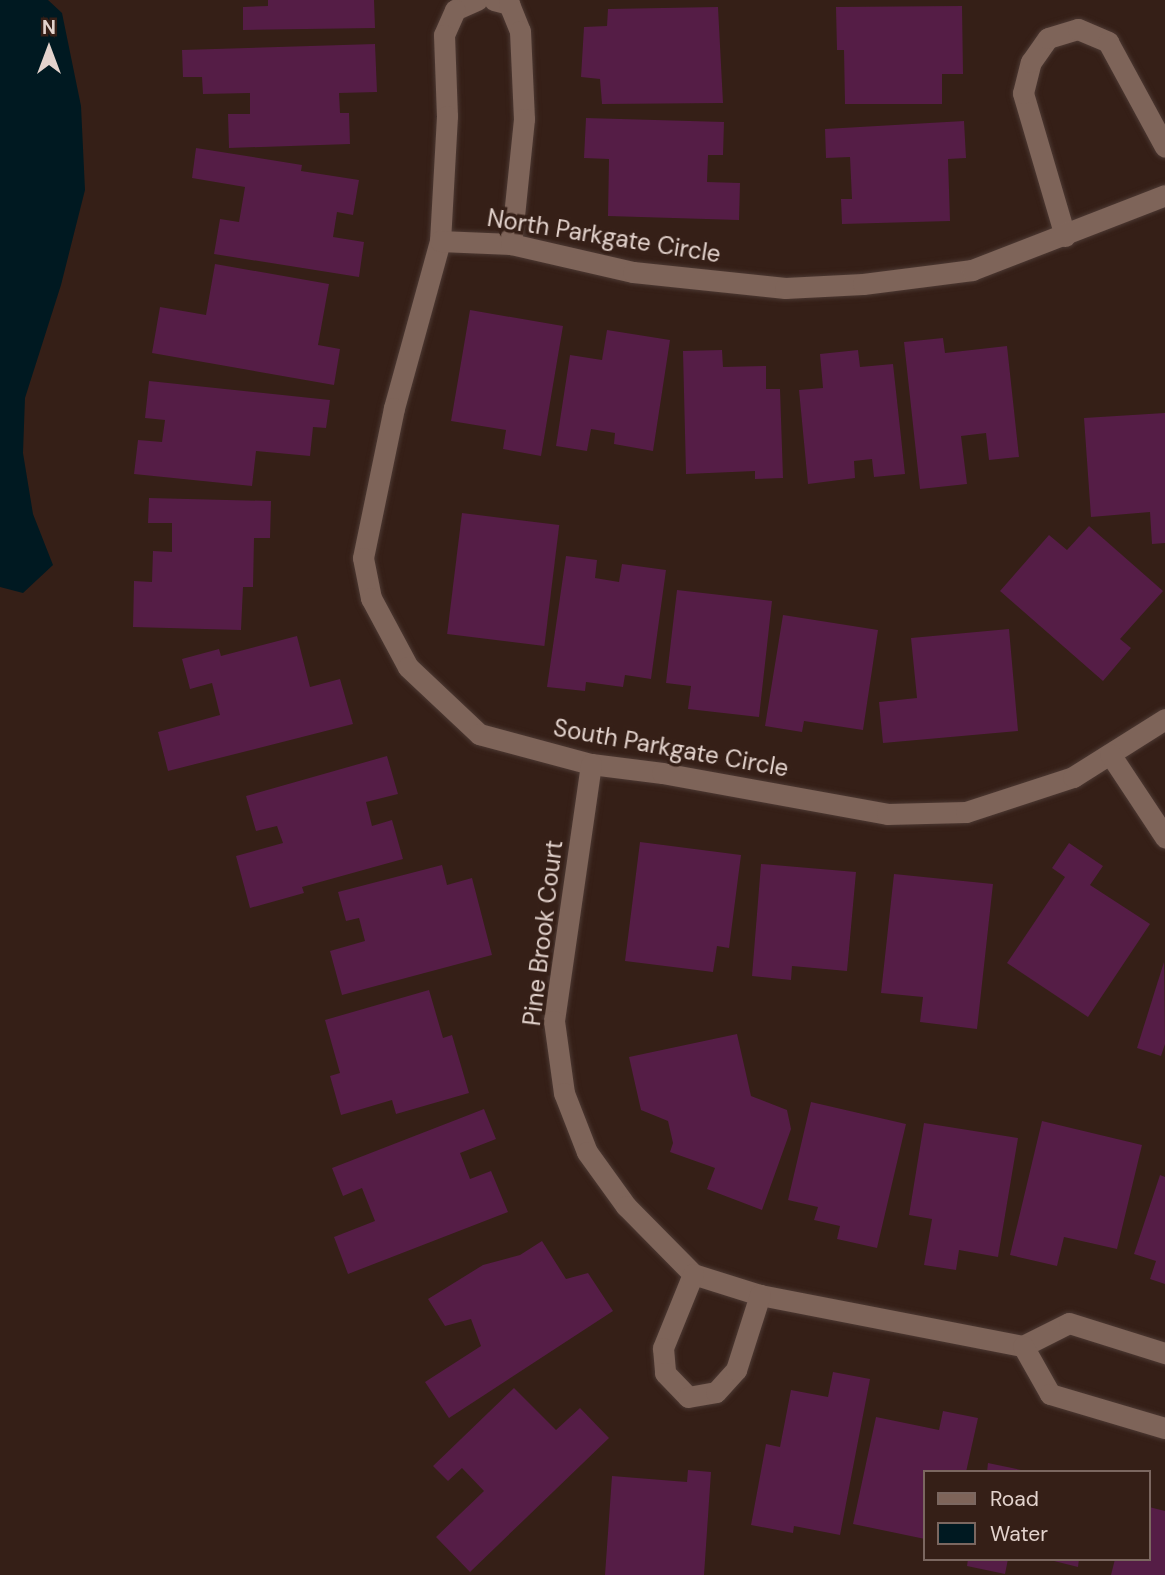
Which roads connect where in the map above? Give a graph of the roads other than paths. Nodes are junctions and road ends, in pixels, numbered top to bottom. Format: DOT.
graph roads {
  1 [pos="477,0"];
  2 [pos="494,0"];
  3 [pos="1165,147"];
  4 [pos="1165,195"];
  5 [pos="1065,236"];
  6 [pos="440,241"];
  7 [pos="512,244"];
  8 [pos="1165,719"];
  9 [pos="1110,754"];
  10 [pos="591,764"];
  11 [pos="1165,837"];
  12 [pos="693,1273"];
  13 [pos="760,1295"];
  14 [pos="1023,1346"];
  15 [pos="1165,1353"];
  16 [pos="1165,1428"];
  1 -- 6 [label="street, South Parkgate Circle"];
  2 -- 7 [label="street"];
  3 -- 5 [label="street"];
  4 -- 5 [label="street, North Parkgate Circle"];
  5 -- 7 [label="street, North Parkgate Circle"];
  6 -- 7 [label="street, North Parkgate Circle"];
  6 -- 10 [label="street, South Parkgate Circle"];
  8 -- 9 [label="street, South Parkgate Circle"];
  9 -- 10 [label="street, South Parkgate Circle"];
  9 -- 11 [label="street"];
  10 -- 12 [label="street, Pine Brook Court"];
  12 -- 13 [label="street, Pine Brook Court"];
  12 -- 13 [label="street"];
  13 -- 14 [label="street, Pine Brook Court"];
  14 -- 15 [label="street"];
  14 -- 16 [label="street"];
}
